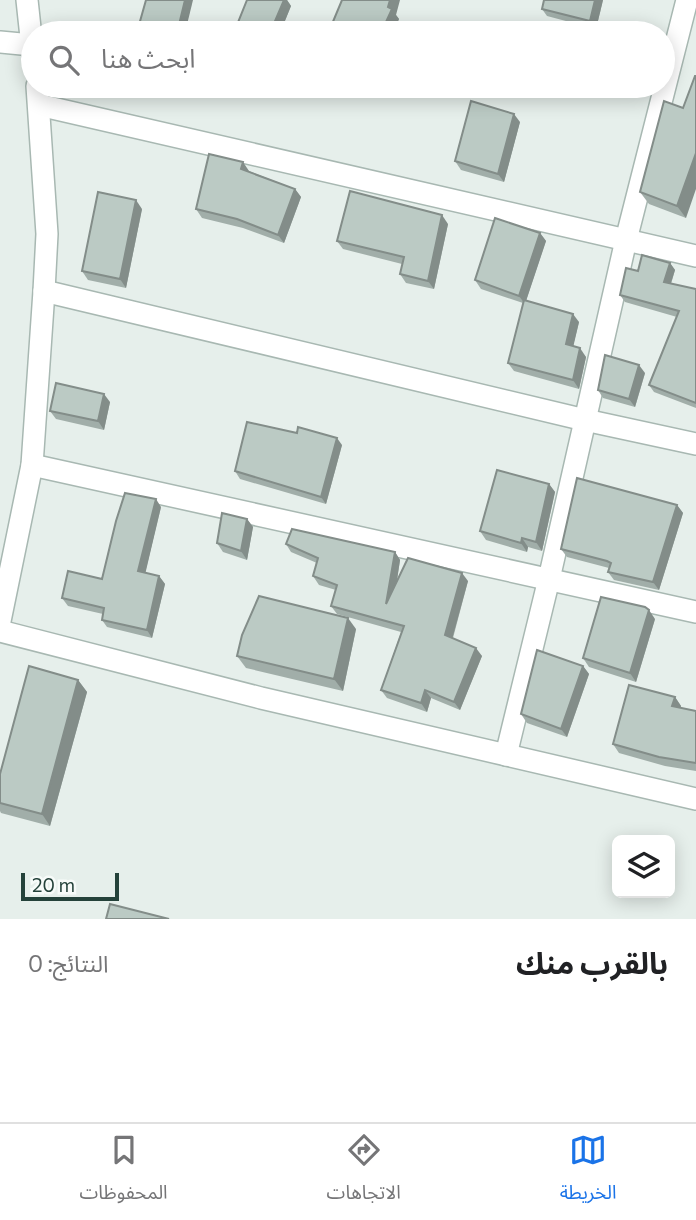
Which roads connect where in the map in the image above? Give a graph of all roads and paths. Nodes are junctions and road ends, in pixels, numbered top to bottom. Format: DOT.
graph roads {
  1 [pos="27,0"];
  2 [pos="687,0"];
  3 [pos="30,21"];
  4 [pos="0,42"];
  5 [pos="21,47"];
  6 [pos="675,47"];
  7 [pos="38,98"];
  8 [pos="46,98"];
  9 [pos="662,98"];
  10 [pos="626,240"];
  11 [pos="696,256"];
  12 [pos="44,291"];
  13 [pos="585,420"];
  14 [pos="696,444"];
  15 [pos="32,465"];
  16 [pos="549,579"];
  17 [pos="696,612"];
  18 [pos="0,621"];
  19 [pos="0,631"];
  20 [pos="506,755"];
  21 [pos="696,799"];
  1 -- 3 [label="street"];
  2 -- 6 [label="street"];
  4 -- 5 [label="street"];
  7 -- 12 [label="street"];
  8 -- 10 [label="street"];
  9 -- 10 [label="street"];
  10 -- 11 [label="street"];
  10 -- 13 [label="street"];
  12 -- 13 [label="street"];
  12 -- 15 [label="street"];
  13 -- 14 [label="street"];
  13 -- 16 [label="street"];
  15 -- 16 [label="street"];
  15 -- 18 [label="street"];
  16 -- 17 [label="street"];
  16 -- 20 [label="street"];
  19 -- 20 [label="street"];
  20 -- 21 [label="street"];
}
